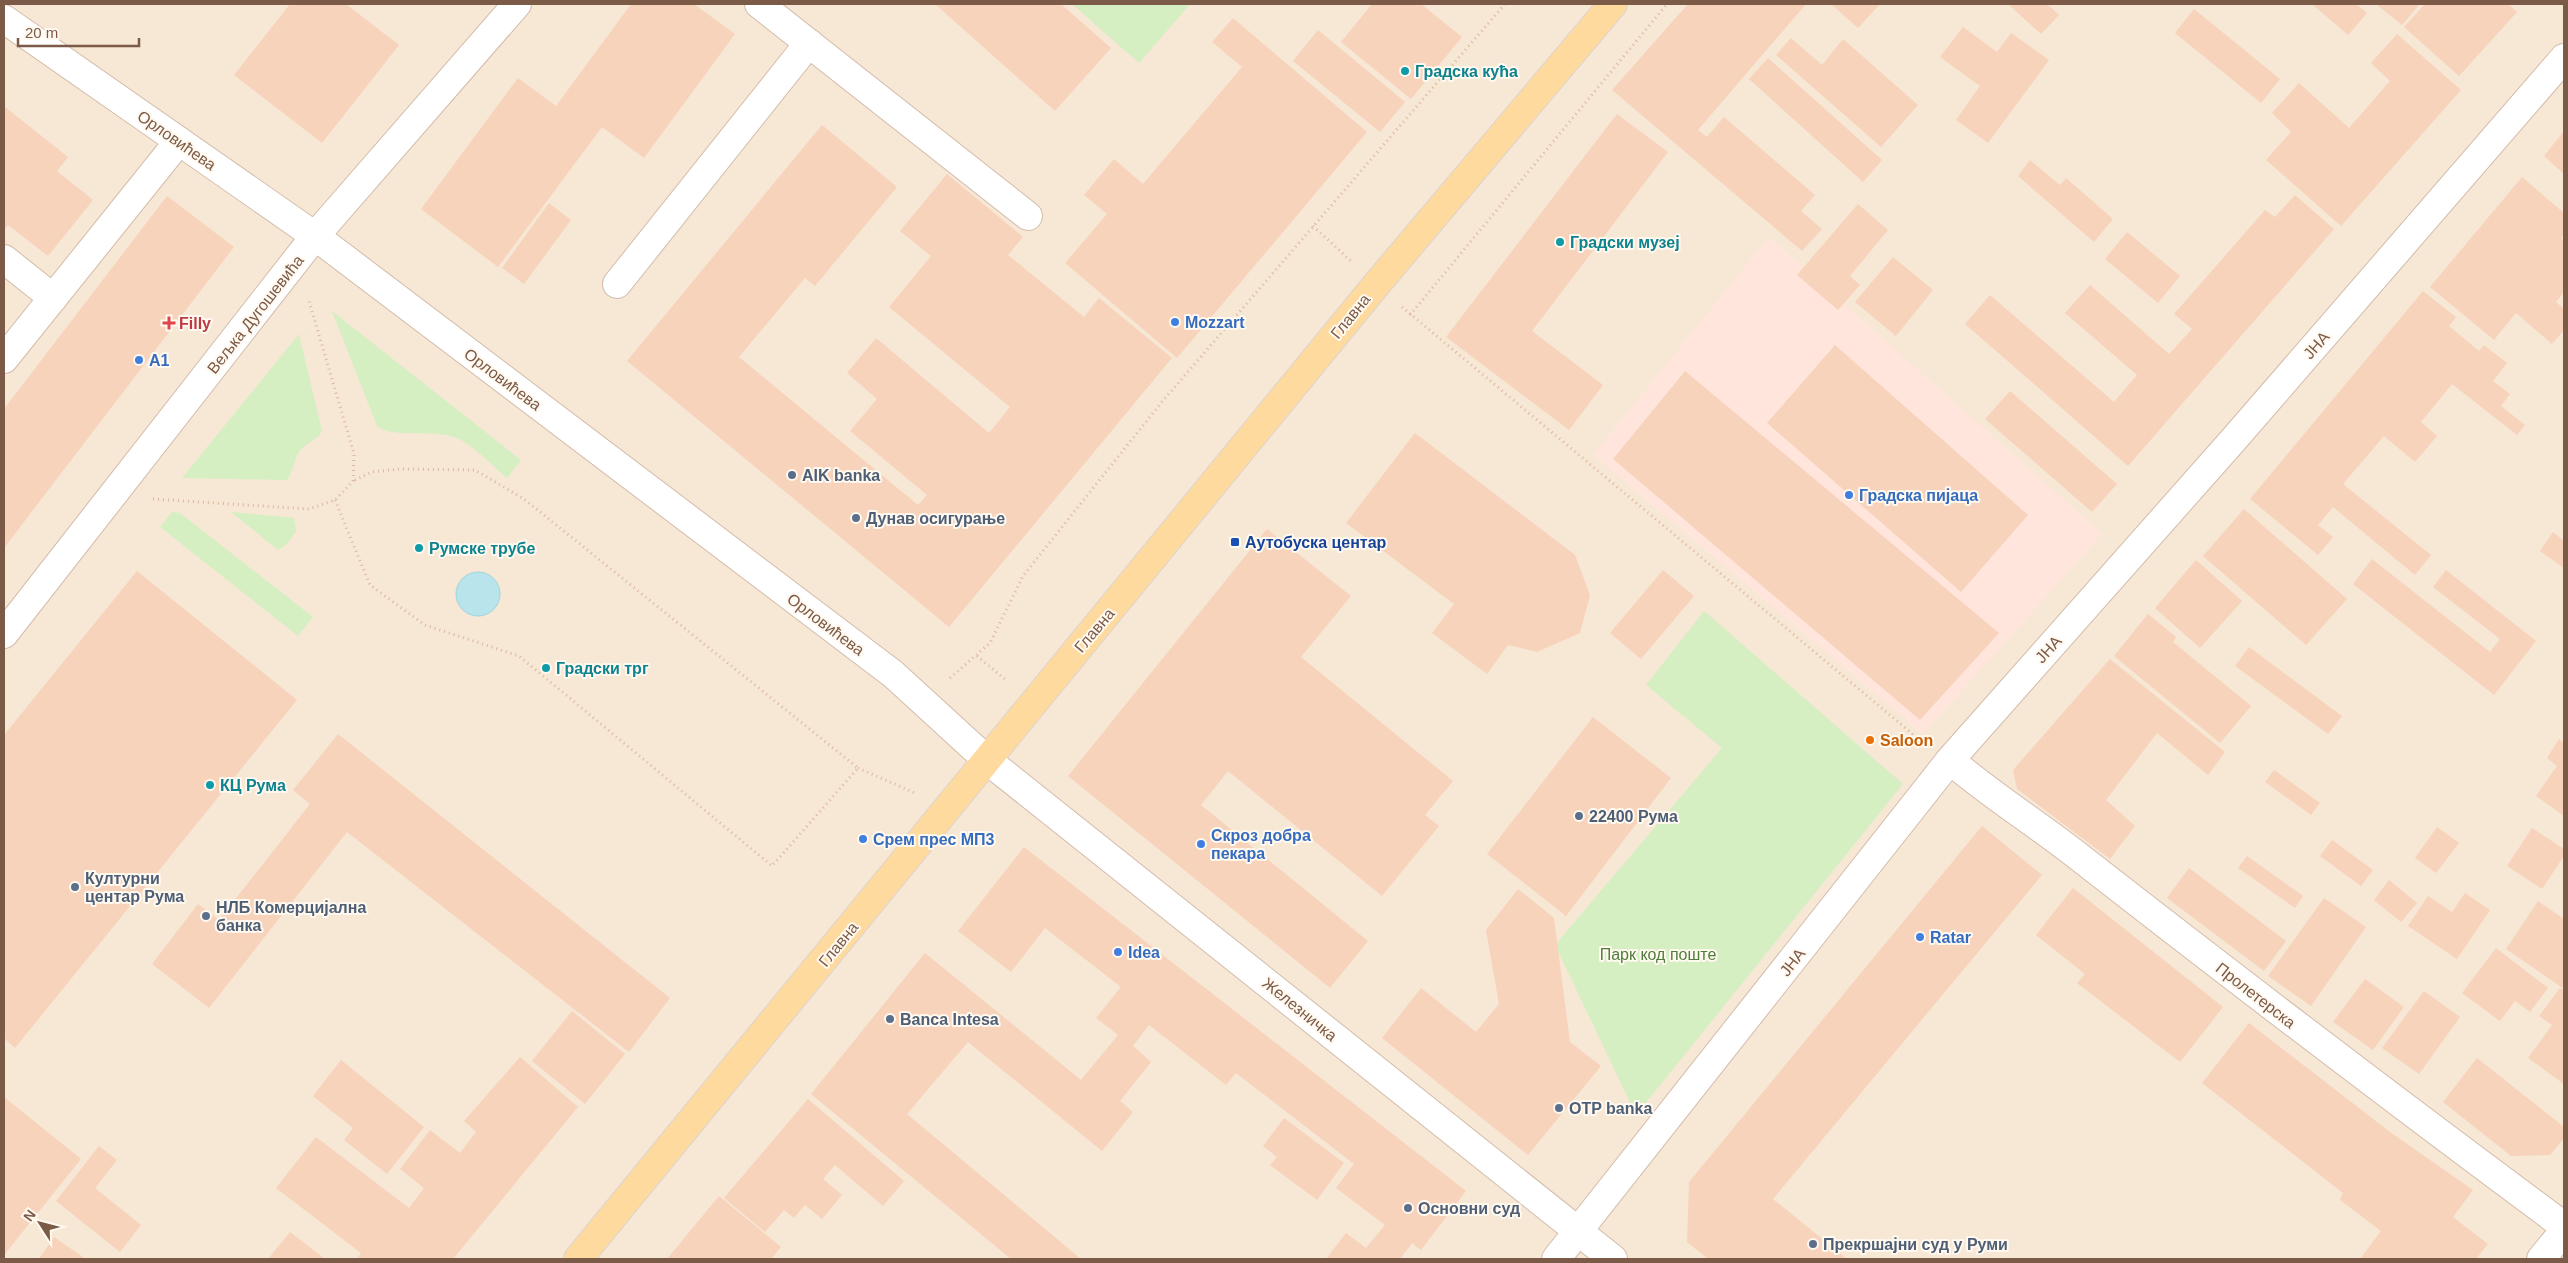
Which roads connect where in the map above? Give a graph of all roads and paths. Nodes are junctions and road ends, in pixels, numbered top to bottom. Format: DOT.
graph roads {
  1 [pos="517,4"];
  2 [pos="759,4"];
  3 [pos="1505,4"];
  4 [pos="1614,4"];
  5 [pos="1667,4"];
  6 [pos="4,19"];
  7 [pos="809,43"];
  8 [pos="2564,58"];
  9 [pos="179,141"];
  10 [pos="1028,216"];
  11 [pos="1313,226"];
  12 [pos="315,236"];
  13 [pos="4,259"];
  14 [pos="292,269"];
  15 [pos="617,284"];
  16 [pos="1376,285"];
  17 [pos="53,298"];
  18 [pos="1410,314"];
  19 [pos="4,359"];
  20 [pos="353,481"];
  21 [pos="114,492"];
  22 [pos="335,500"];
  23 [pos="4,634"];
  24 [pos="912,692"];
  25 [pos="987,760"];
  26 [pos="858,768"];
  27 [pos="1944,768"];
  28 [pos="947,810"];
  29 [pos="2564,1226"];
  30 [pos="1579,1231"];
  31 [pos="2564,1231"];
  32 [pos="578,1259"];
  33 [pos="1556,1259"];
  34 [pos="1613,1259"];
  35 [pos="2541,1259"];
  1 -- 12 [label="street, Вељка Дугошевића"];
  2 -- 7 [label="street"];
  3 -- 11 [label="path"];
  4 -- 16 [label="main road, Главна"];
  5 -- 18 [label="path"];
  6 -- 9 [label="street, Орловићева"];
  7 -- 10 [label="street"];
  7 -- 15 [label="street"];
  8 -- 27 [label="street, ЈНА"];
  9 -- 12 [label="street, Орловићева"];
  9 -- 17 [label="street"];
  11 -- 16 [label="path"];
  11 -- 24 [label="path"];
  12 -- 14 [label="street, Вељка Дугошевића"];
  12 -- 24 [label="street, Орловићева"];
  13 -- 17 [label="street"];
  14 -- 20 [label="path"];
  14 -- 21 [label="street, Вељка Дугошевића"];
  16 -- 18 [label="path"];
  16 -- 25 [label="main road, Главна"];
  17 -- 19 [label="street"];
  18 -- 27 [label="path"];
  20 -- 22 [label="path"];
  20 -- 26 [label="path"];
  21 -- 22 [label="path"];
  21 -- 23 [label="street, Вељка Дугошевића"];
  22 -- 26 [label="path"];
  24 -- 25 [label="street, Орловићева"];
  25 -- 28 [label="main road, Главна"];
  25 -- 30 [label="street, Железничка"];
  26 -- 28 [label="path"];
  27 -- 29 [label="street, Пролетерска"];
  27 -- 30 [label="street, ЈНА"];
  28 -- 32 [label="main road, Главна"];
  30 -- 33 [label="street, ЈНА"];
  30 -- 34 [label="street, Железничка"];
  31 -- 35 [label="street"];
}
